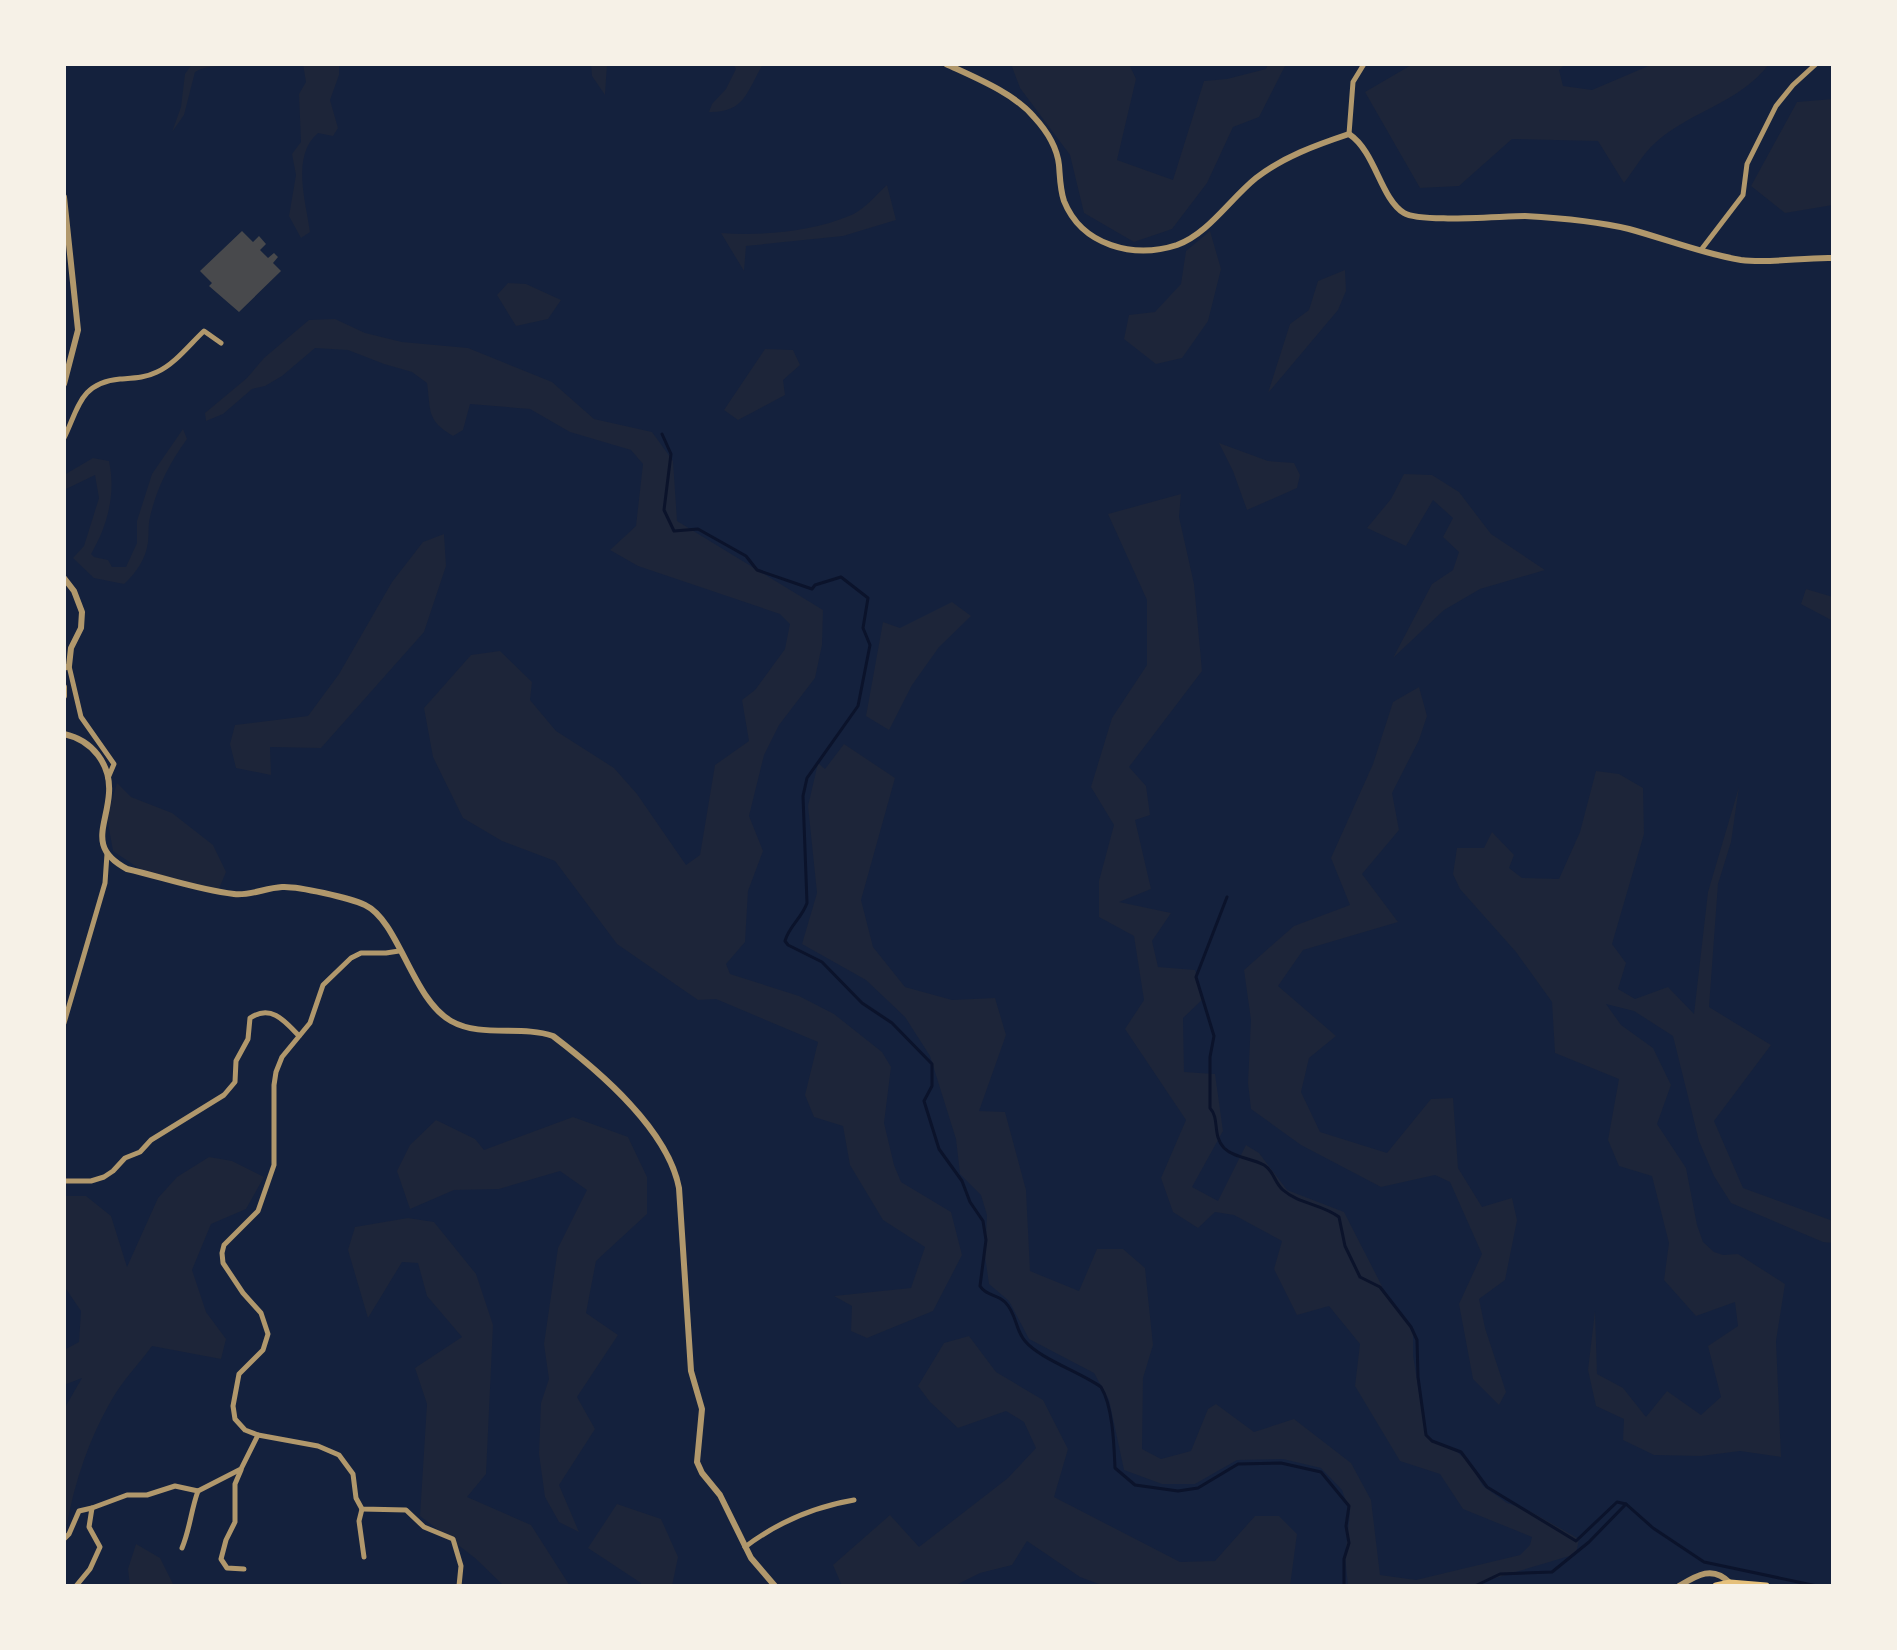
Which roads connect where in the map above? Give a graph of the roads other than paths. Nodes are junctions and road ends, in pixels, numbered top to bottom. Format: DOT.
graph roads {
  1 [pos="946,64"];
  2 [pos="1364,64"];
  3 [pos="1816,64"];
  4 [pos="1349,134"];
  5 [pos="64,197"];
  6 [pos="1701,250"];
  7 [pos="1833,258"];
  8 [pos="221,343"];
  9 [pos="64,384"];
  10 [pos="64,438"];
  11 [pos="64,578"];
  12 [pos="66,667"];
  13 [pos="64,687"];
  14 [pos="64,696"];
  15 [pos="64,734"];
  16 [pos="108,778"];
  17 [pos="107,854"];
  18 [pos="399,951"];
  19 [pos="64,1023"];
  20 [pos="299,1036"];
  21 [pos="64,1181"];
  22 [pos="258,1435"];
  23 [pos="241,1469"];
  24 [pos="198,1491"];
  25 [pos="854,1500"];
  26 [pos="92,1508"];
  27 [pos="362,1509"];
  28 [pos="64,1539"];
  29 [pos="745,1547"];
  30 [pos="182,1548"];
  31 [pos="364,1557"];
  32 [pos="244,1569"];
  33 [pos="1730,1583"];
  34 [pos="76,1586"];
  35 [pos="459,1586"];
  36 [pos="775,1586"];
  37 [pos="1679,1586"];
  38 [pos="1716,1586"];
  39 [pos="1766,1586"];
  1 -- 4 [label="street"];
  2 -- 4 [label="street"];
  3 -- 6 [label="street"];
  4 -- 6 [label="street"];
  5 -- 9 [label="street"];
  6 -- 7 [label="street"];
  8 -- 10 [label="street"];
  11 -- 12 [label="street"];
  12 -- 16 [label="street"];
  13 -- 14 [label="street"];
  15 -- 16 [label="street"];
  16 -- 17 [label="street"];
  17 -- 18 [label="street"];
  17 -- 19 [label="street"];
  18 -- 20 [label="street"];
  18 -- 29 [label="street"];
  20 -- 21 [label="street"];
  20 -- 22 [label="street"];
  22 -- 23 [label="street"];
  22 -- 27 [label="street"];
  23 -- 24 [label="street"];
  23 -- 32 [label="street"];
  24 -- 26 [label="street"];
  24 -- 30 [label="street"];
  25 -- 29 [label="street"];
  26 -- 28 [label="street"];
  26 -- 34 [label="street"];
  27 -- 31 [label="street"];
  27 -- 35 [label="street"];
  29 -- 36 [label="street"];
  33 -- 37 [label="street"];
  33 -- 38 [label="main road"];
  33 -- 39 [label="main road"];
}
